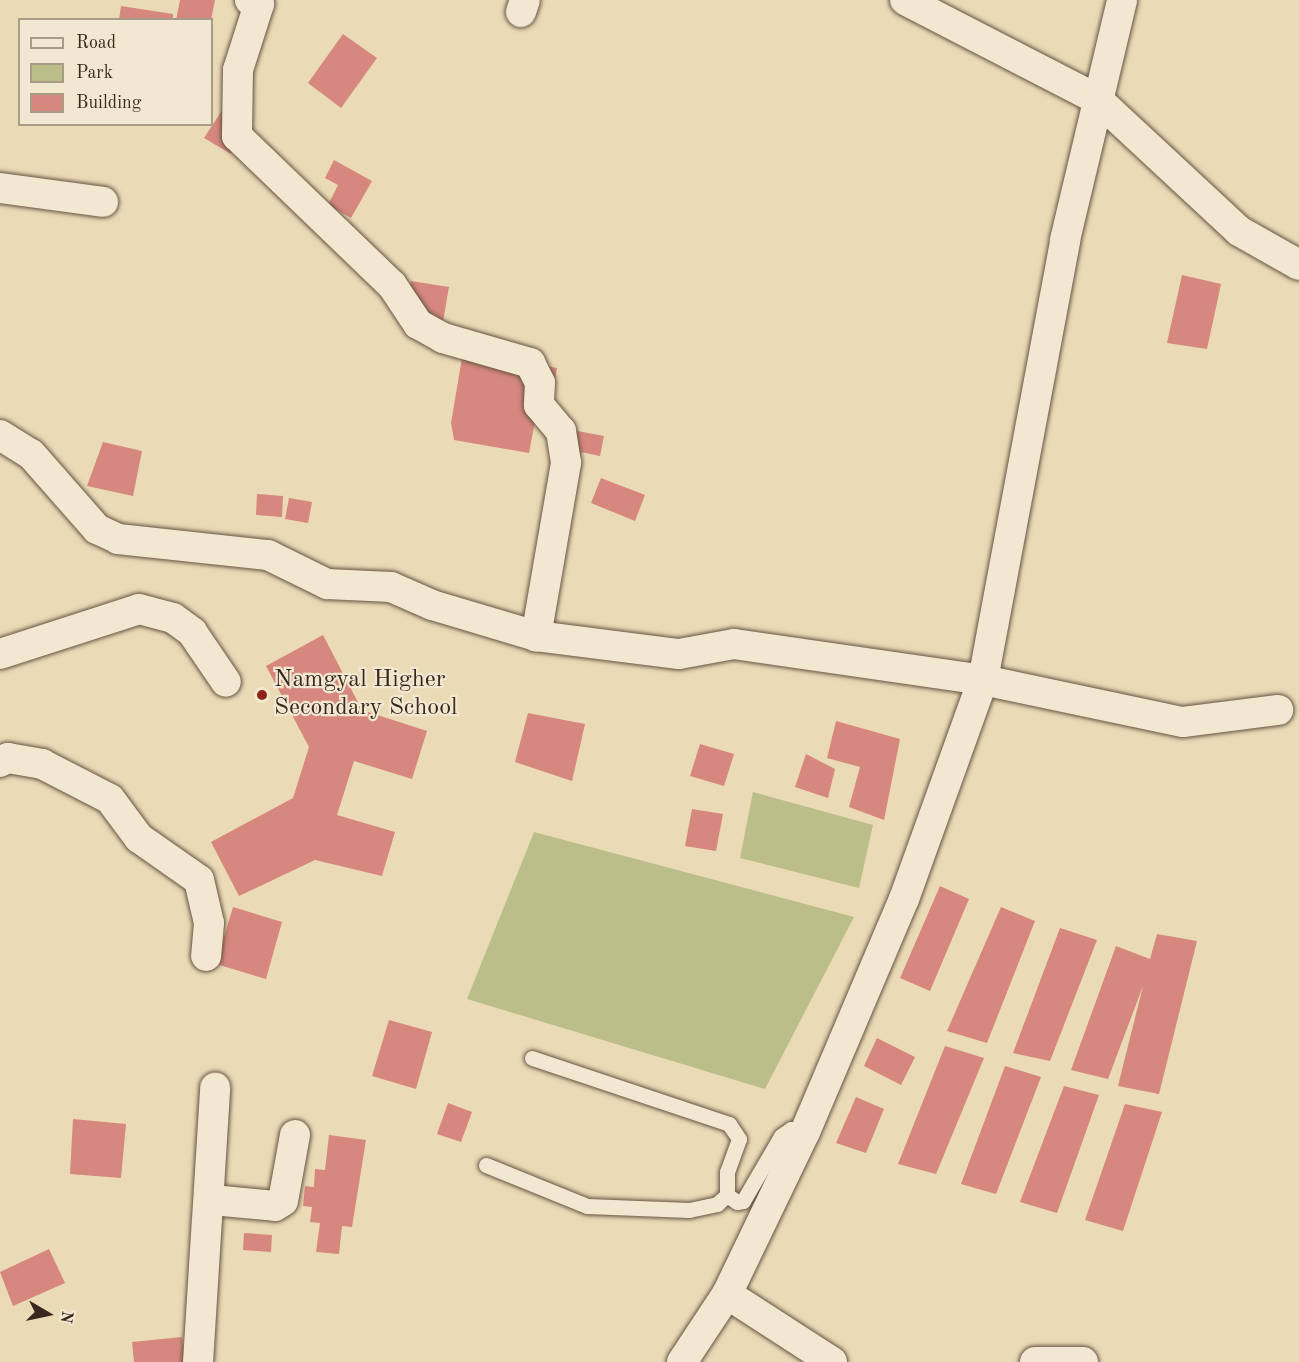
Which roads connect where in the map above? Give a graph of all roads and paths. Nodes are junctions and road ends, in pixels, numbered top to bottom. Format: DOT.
graph roads {
  1 [pos="250,0"];
  2 [pos="905,0"];
  3 [pos="1122,0"];
  4 [pos="1097,99"];
  5 [pos="0,188"];
  6 [pos="103,202"];
  7 [pos="1299,265"];
  8 [pos="0,435"];
  9 [pos="536,636"];
  10 [pos="0,654"];
  11 [pos="983,680"];
  12 [pos="226,682"];
  13 [pos="1278,710"];
  14 [pos="0,762"];
  15 [pos="206,956"];
  16 [pos="532,1058"];
  17 [pos="215,1088"];
  18 [pos="805,1132"];
  19 [pos="296,1135"];
  20 [pos="486,1165"];
  21 [pos="727,1195"];
  22 [pos="212,1200"];
  23 [pos="728,1294"];
  24 [pos="198,1362"];
  25 [pos="682,1362"];
  26 [pos="832,1362"];
  27 [pos="1035,1362"];
  28 [pos="1083,1362"];
  1 -- 9 [label="street"];
  2 -- 4 [label="street"];
  3 -- 4 [label="street"];
  4 -- 7 [label="street"];
  4 -- 11 [label="street"];
  5 -- 6 [label="street"];
  8 -- 9 [label="street"];
  9 -- 11 [label="street"];
  10 -- 12 [label="street"];
  11 -- 13 [label="street"];
  11 -- 18 [label="street"];
  14 -- 15 [label="street"];
  16 -- 21 [label="lane"];
  17 -- 22 [label="street"];
  18 -- 21 [label="lane"];
  18 -- 23 [label="street"];
  19 -- 22 [label="street"];
  20 -- 21 [label="lane"];
  22 -- 24 [label="street"];
  23 -- 25 [label="street"];
  23 -- 26 [label="street"];
  27 -- 28 [label="street"];
}
